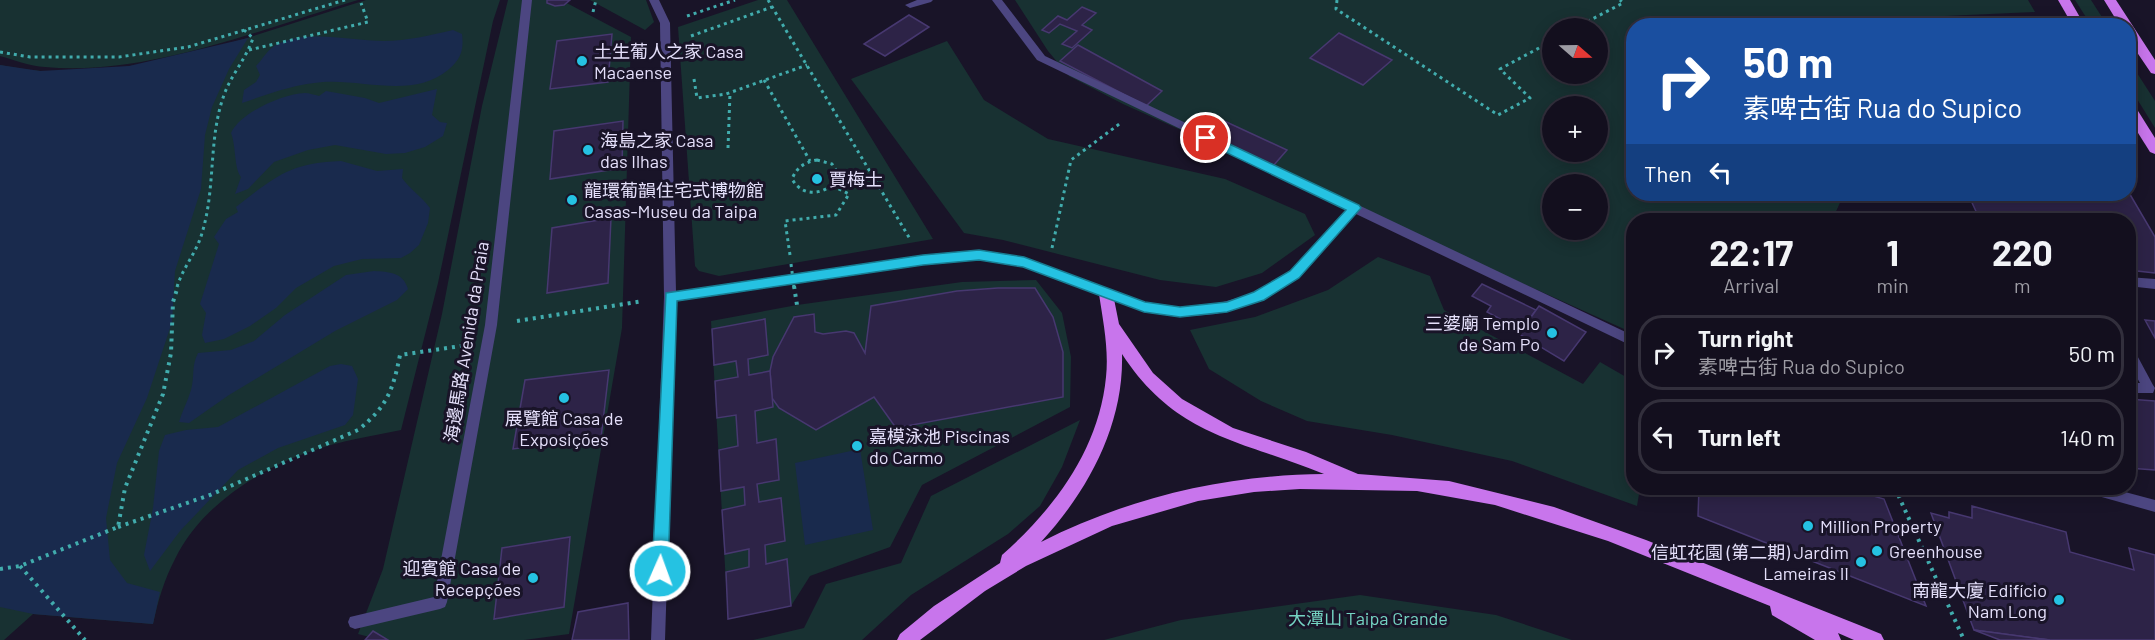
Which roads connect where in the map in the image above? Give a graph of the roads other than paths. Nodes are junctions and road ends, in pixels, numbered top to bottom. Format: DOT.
graph roads {
  1 [pos="527,0"];
  2 [pos="654,0"];
  3 [pos="928,0"];
  4 [pos="997,0"];
  5 [pos="2064,0"];
  6 [pos="2110,0"];
  7 [pos="910,5"];
  8 [pos="2074,18"];
  9 [pos="2121,18"];
  10 [pos="2136,41"];
  11 [pos="2155,70"];
  12 [pos="2136,119"];
  13 [pos="2155,149"];
  14 [pos="1355,208"];
  15 [pos="2136,283"];
  16 [pos="2155,284"];
  17 [pos="670,297"];
  18 [pos="1626,338"];
  19 [pos="2136,364"];
  20 [pos="2136,388"];
  21 [pos="1361,481"];
  22 [pos="2116,495"];
  23 [pos="2155,506"];
  24 [pos="1725,579"];
  25 [pos="970,590"];
  26 [pos="356,622"];
  27 [pos="657,640"];
  28 [pos="906,640"];
  29 [pos="1833,640"];
  30 [pos="1875,640"];
  1 -- 26 [label="street, 海邊馬路 Avenida da Praia"];
  2 -- 17 [label="street"];
  3 -- 7 [label="street"];
  4 -- 14 [label="street"];
  5 -- 8 [label="main road"];
  6 -- 9 [label="main road"];
  10 -- 11 [label="main road"];
  12 -- 13 [label="main road"];
  14 -- 17 [label="street"];
  14 -- 18 [label="street"];
  15 -- 16 [label="street"];
  17 -- 27 [label="street"];
  19 -- 20 [label="street"];
  21 -- 24 [label="main road"];
  21 -- 25 [label="main road"];
  21 -- 25 [label="main road"];
  22 -- 23 [label="street"];
  24 -- 29 [label="main road"];
  24 -- 30 [label="main road"];
  25 -- 28 [label="main road"];
}
